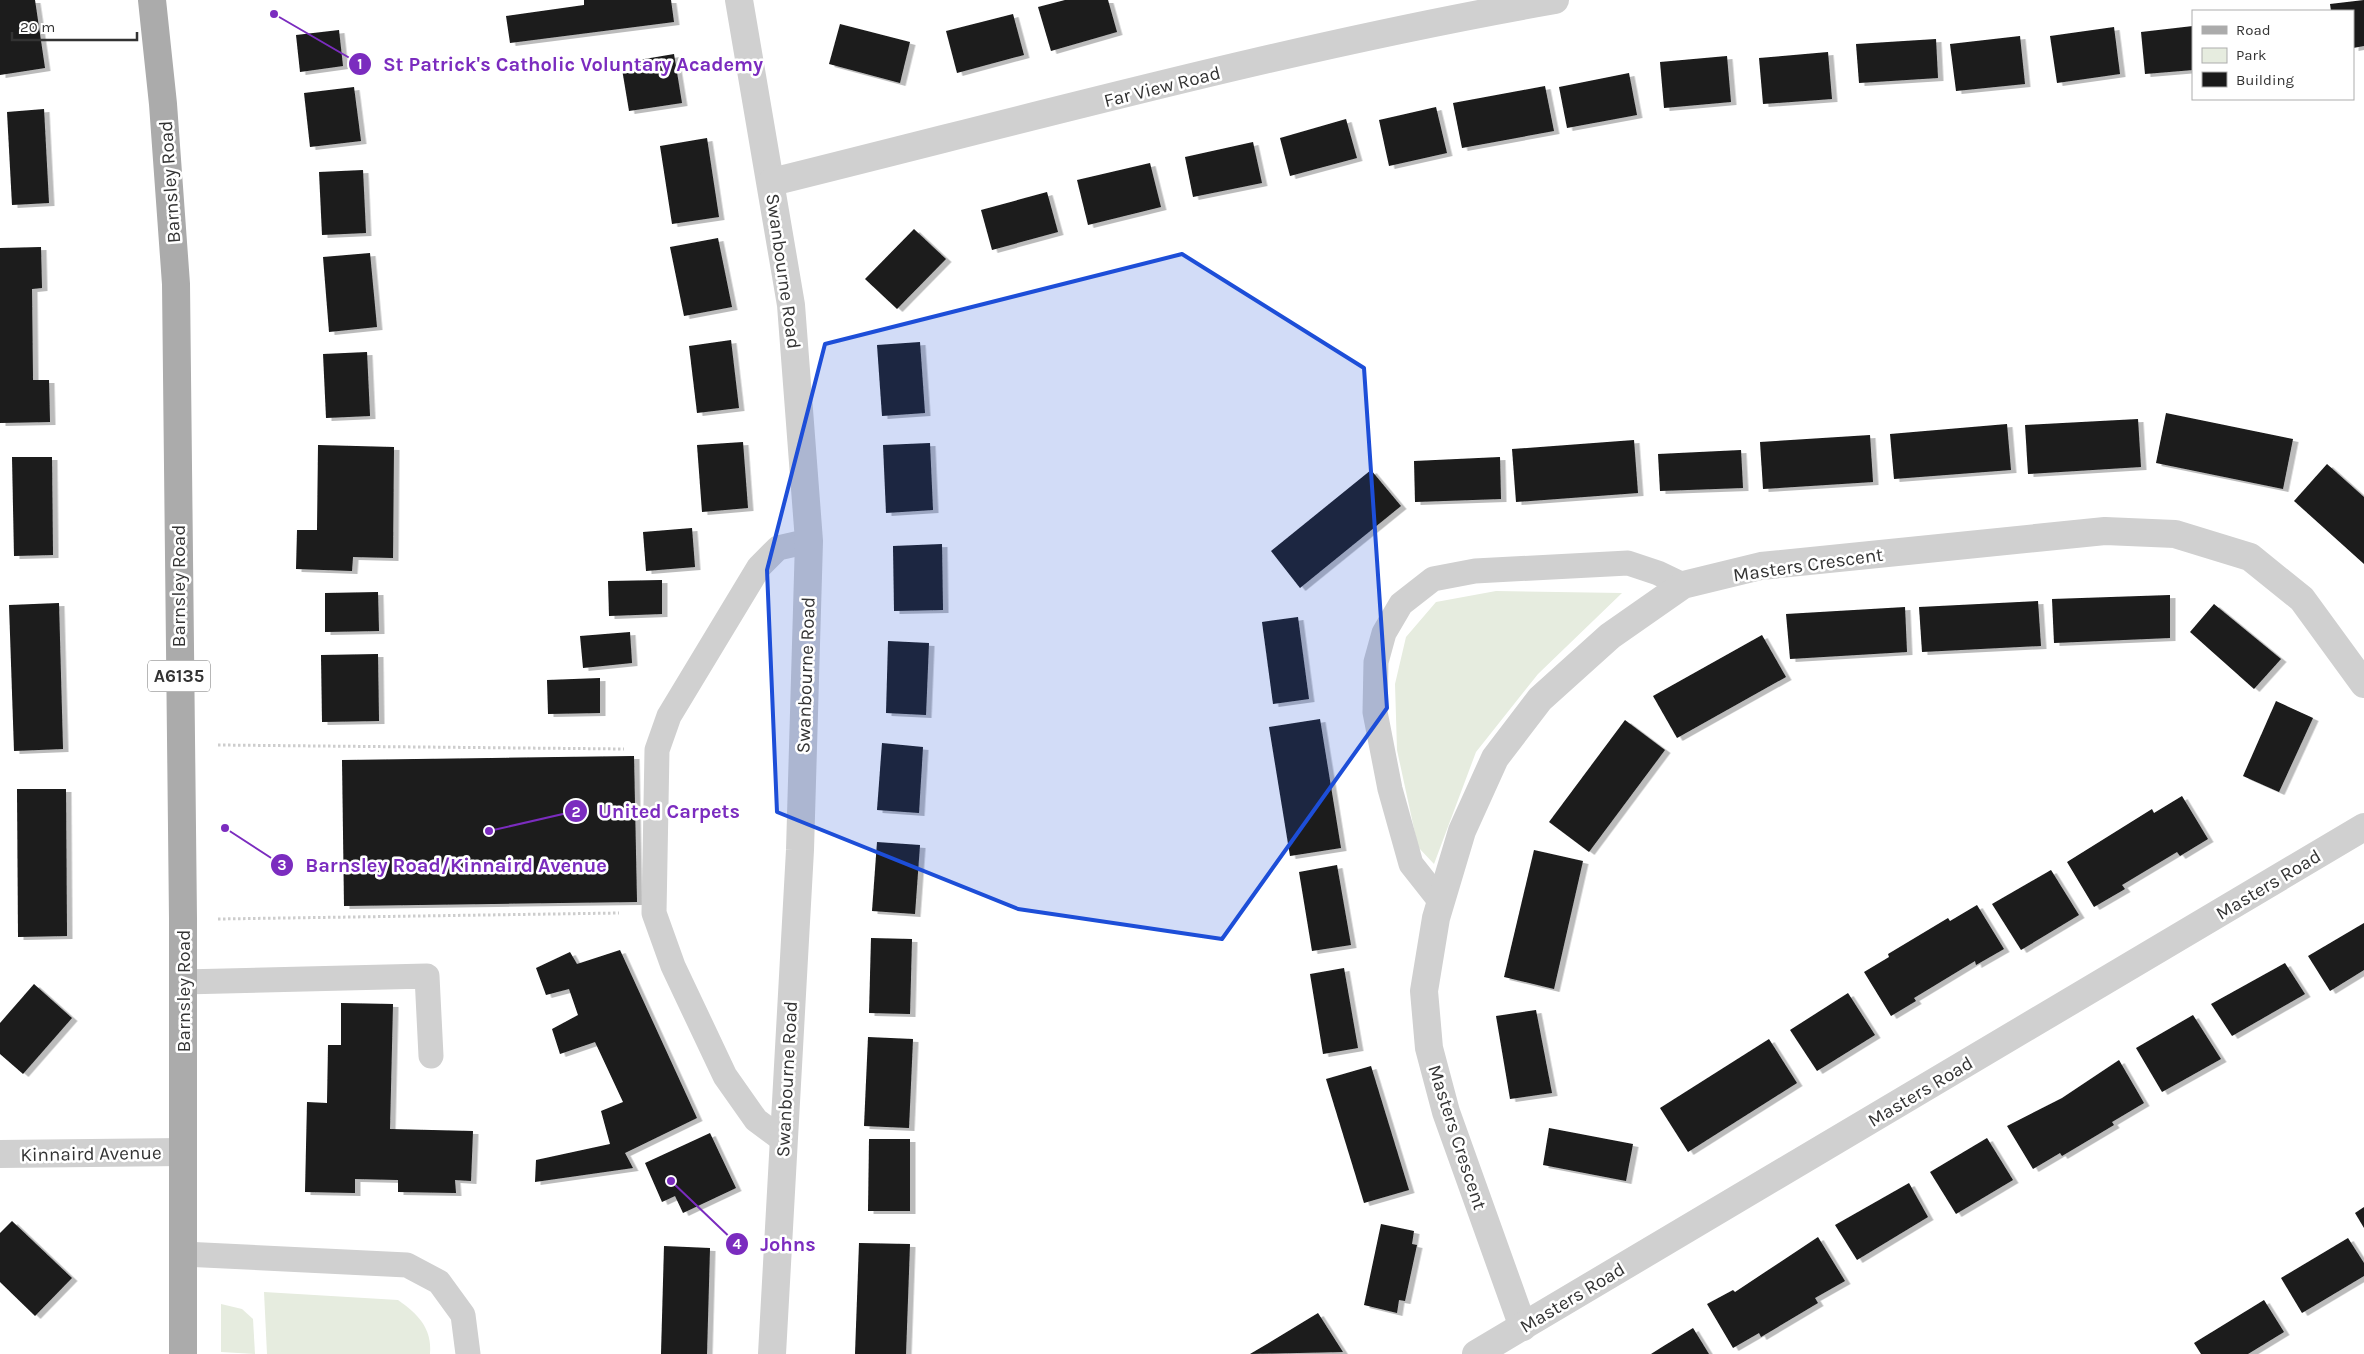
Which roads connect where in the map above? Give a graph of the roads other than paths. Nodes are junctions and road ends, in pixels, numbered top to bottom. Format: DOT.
graph roads {
  1 [pos="152,0"];
  2 [pos="739,0"];
  3 [pos="1555,0"];
  4 [pos="772,182"];
  5 [pos="809,541"];
  6 [pos="1683,585"];
  7 [pos="2364,684"];
  8 [pos="2364,827"];
  9 [pos="1441,902"];
  10 [pos="183,982"];
  11 [pos="431,1056"];
  12 [pos="783,1140"];
  13 [pos="182,1152"];
  14 [pos="0,1154"];
  15 [pos="182,1254"];
  16 [pos="1523,1326"];
  17 [pos="183,1354"];
  18 [pos="468,1354"];
  19 [pos="772,1354"];
  20 [pos="1476,1354"];
  1 -- 10 [label="main road, Barnsley Road / A6135"];
  2 -- 4 [label="street, Swanbourne Road"];
  3 -- 4 [label="street, Far View Road"];
  4 -- 5 [label="street, Swanbourne Road"];
  5 -- 12 [label="street, Swanbourne Road"];
  5 -- 12 [label="lane"];
  6 -- 7 [label="street, Masters Crescent"];
  6 -- 9 [label="street, Masters Crescent"];
  6 -- 9 [label="lane"];
  8 -- 16 [label="street, Masters Road"];
  9 -- 16 [label="street, Masters Crescent"];
  10 -- 11 [label="lane"];
  10 -- 13 [label="main road, Barnsley Road / A6135"];
  12 -- 19 [label="street, Swanbourne Road"];
  13 -- 14 [label="street, Kinnaird Avenue"];
  13 -- 15 [label="main road, Barnsley Road / A6135"];
  15 -- 17 [label="main road, Barnsley Road / A6135"];
  15 -- 18 [label="lane"];
  16 -- 20 [label="street, Masters Road"];
}
